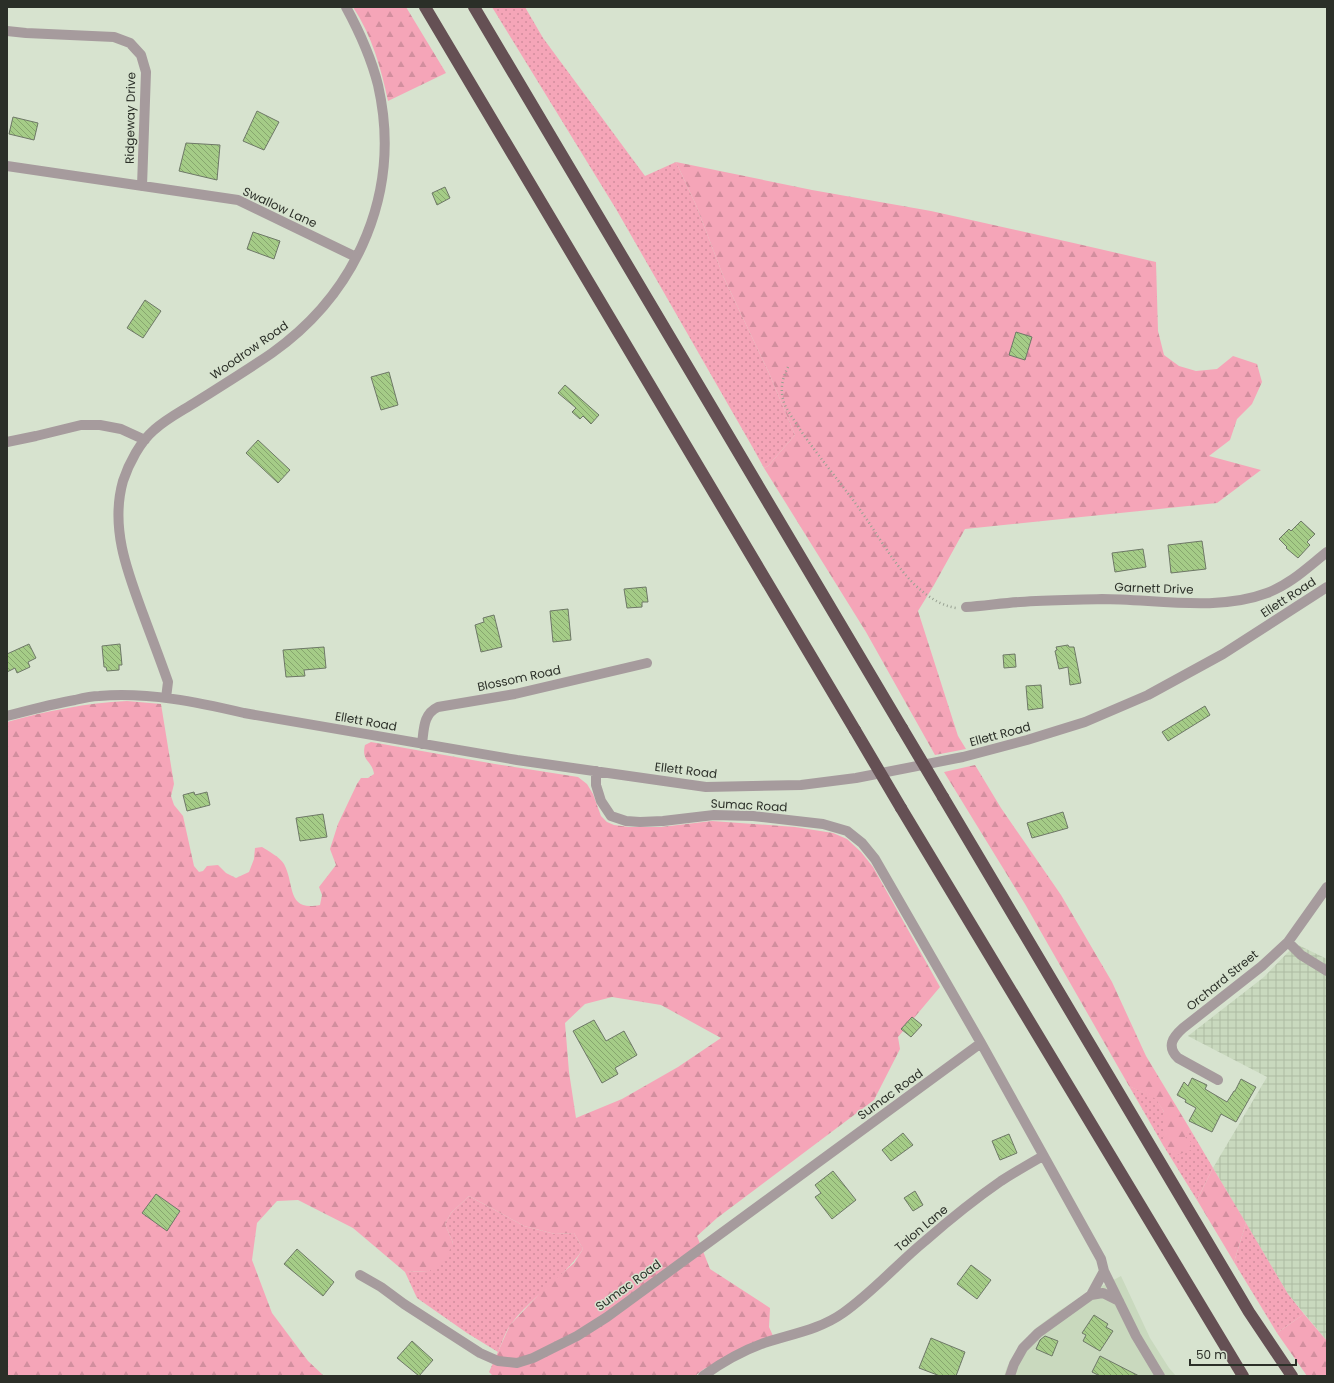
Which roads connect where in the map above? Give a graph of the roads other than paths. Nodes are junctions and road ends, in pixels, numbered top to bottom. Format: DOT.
graph roads {
  1 [pos="346,7"];
  2 [pos="425,7"];
  3 [pos="474,7"];
  4 [pos="7,31"];
  5 [pos="7,166"];
  6 [pos="142,186"];
  7 [pos="356,257"];
  8 [pos="145,440"];
  9 [pos="7,442"];
  10 [pos="1327,552"];
  11 [pos="1327,587"];
  12 [pos="966,607"];
  13 [pos="647,663"];
  14 [pos="166,698"];
  15 [pos="7,716"];
  16 [pos="422,744"];
  17 [pos="596,771"];
  18 [pos="1327,887"];
  19 [pos="1288,942"];
  20 [pos="1327,971"];
  21 [pos="981,1043"];
  22 [pos="1218,1080"];
  23 [pos="1043,1156"];
  24 [pos="1104,1271"];
  25 [pos="360,1275"];
  26 [pos="1091,1295"];
  27 [pos="1119,1301"];
  28 [pos="702,1376"];
  29 [pos="1010,1376"];
  30 [pos="1160,1376"];
  31 [pos="1243,1376"];
  32 [pos="1292,1376"];
  1 -- 7 [label="street, Woodrow Road"];
  2 -- 31 [label="highway, bridge"];
  3 -- 32 [label="highway, bridge"];
  4 -- 6 [label="street, Ridgeway Drive"];
  5 -- 6 [label="street"];
  6 -- 7 [label="street, Swallow Lane"];
  7 -- 8 [label="street, Woodrow Road"];
  8 -- 9 [label="street"];
  8 -- 14 [label="street, Woodrow Road"];
  10 -- 12 [label="street, Garnett Drive"];
  11 -- 17 [label="street, Ellett Road"];
  13 -- 16 [label="street, Blossom Road"];
  14 -- 15 [label="street, Ellett Road"];
  14 -- 16 [label="street, Ellett Road"];
  16 -- 17 [label="street, Ellett Road"];
  17 -- 21 [label="street, Sumac Road"];
  18 -- 19 [label="street, Orchard Street"];
  19 -- 20 [label="street"];
  19 -- 22 [label="street, Orchard Street"];
  21 -- 23 [label="street"];
  21 -- 25 [label="street, Sumac Road"];
  23 -- 24 [label="street"];
  23 -- 28 [label="street, Talon Lane"];
  24 -- 26 [label="street"];
  24 -- 27 [label="street"];
  26 -- 27 [label="street"];
  26 -- 29 [label="street"];
  27 -- 30 [label="street"];
}
